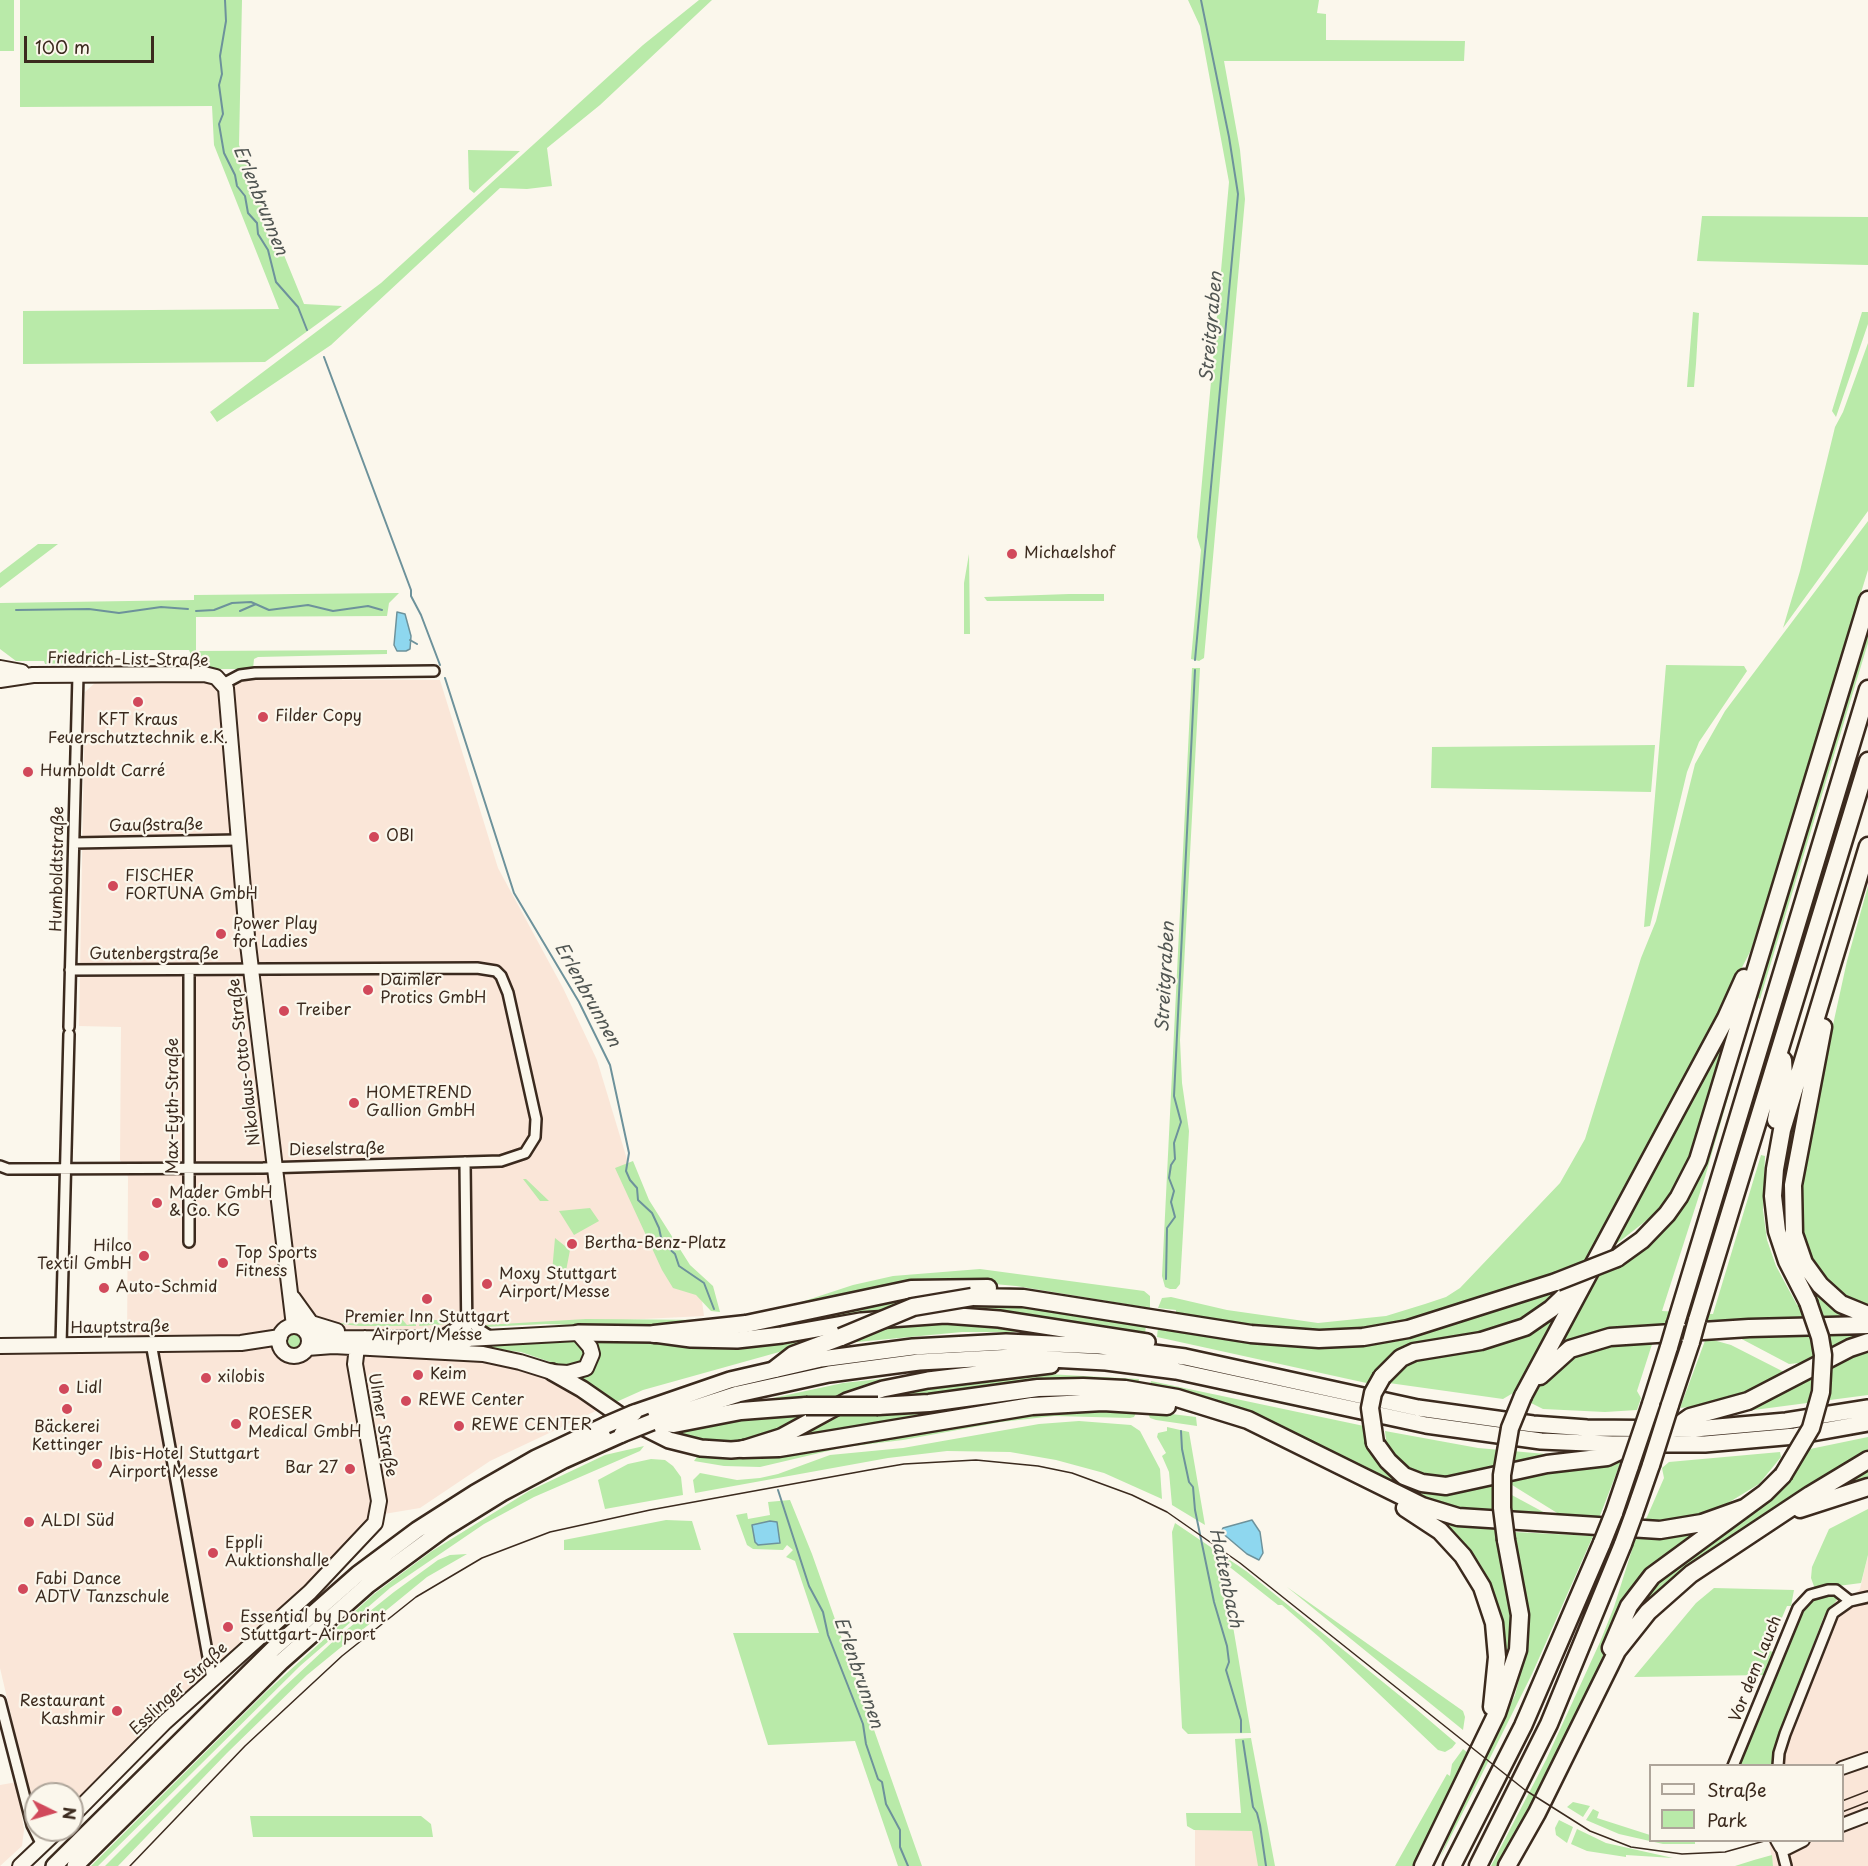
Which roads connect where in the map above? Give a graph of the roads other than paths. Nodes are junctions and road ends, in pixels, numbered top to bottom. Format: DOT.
graph roads {
  1 [pos="1868,600"];
  2 [pos="0,670"];
  3 [pos="434,671"];
  4 [pos="33,675"];
  5 [pos="78,675"];
  6 [pos="0,679"];
  7 [pos="223,684"];
  8 [pos="1868,689"];
  9 [pos="1868,761"];
  10 [pos="238,840"];
  11 [pos="74,843"];
  12 [pos="1868,846"];
  13 [pos="1762,951"];
  14 [pos="490,969"];
  15 [pos="70,970"];
  16 [pos="189,970"];
  17 [pos="250,970"];
  18 [pos="1830,971"];
  19 [pos="1783,1040"];
  20 [pos="1777,1154"];
  21 [pos="465,1162"];
  22 [pos="0,1166"];
  23 [pos="190,1167"];
  24 [pos="275,1167"];
  25 [pos="66,1168"];
  26 [pos="189,1242"];
  27 [pos="1588,1273"];
  28 [pos="290,1293"];
  29 [pos="1023,1298"];
  30 [pos="467,1315"];
  31 [pos="1868,1315"];
  32 [pos="1868,1325"];
  33 [pos="578,1333"];
  34 [pos="654,1334"];
  35 [pos="285,1336"];
  36 [pos="494,1338"];
  37 [pos="437,1339"];
  38 [pos="308,1341"];
  39 [pos="365,1341"];
  40 [pos="1868,1342"];
  41 [pos="152,1343"];
  42 [pos="61,1345"];
  43 [pos="0,1346"];
  44 [pos="468,1346"];
  45 [pos="1148,1353"];
  46 [pos="1083,1360"];
  47 [pos="775,1369"];
  48 [pos="552,1372"];
  49 [pos="1523,1396"];
  50 [pos="1143,1397"];
  51 [pos="1868,1408"];
  52 [pos="652,1422"];
  53 [pos="1868,1423"];
  54 [pos="1673,1429"];
  55 [pos="1632,1445"];
  56 [pos="743,1449"];
  57 [pos="1868,1460"];
  58 [pos="1375,1482"];
  59 [pos="1868,1487"];
  60 [pos="379,1508"];
  61 [pos="1744,1508"];
  62 [pos="1779,1516"];
  63 [pos="1868,1597"];
  64 [pos="1850,1601"];
  65 [pos="212,1679"];
  66 [pos="0,1701"];
  67 [pos="1587,1707"];
  68 [pos="1484,1743"];
  69 [pos="1868,1759"];
  70 [pos="1734,1764"];
  71 [pos="1778,1764"];
  72 [pos="1844,1767"];
  73 [pos="84,1804"];
  74 [pos="1868,1815"];
  75 [pos="1844,1824"];
  76 [pos="45,1842"];
  77 [pos="1799,1842"];
  78 [pos="1779,1844"];
  79 [pos="42,1845"];
  80 [pos="20,1866"];
  81 [pos="54,1866"];
  82 [pos="75,1866"];
  83 [pos="1423,1866"];
  84 [pos="1452,1866"];
  85 [pos="1478,1866"];
  86 [pos="1507,1866"];
  87 [pos="1786,1866"];
  1 -- 13 [label="highway"];
  2 -- 4 [label="main road, Friedrich-List-Straße"];
  2 -- 6 [label="main road, Friedrich-List-Straße"];
  3 -- 7 [label="street, Friedrich-List-Straße"];
  4 -- 5 [label="main road, Friedrich-List-Straße"];
  4 -- 6 [label="main road, Friedrich-List-Straße"];
  5 -- 7 [label="main road, Friedrich-List-Straße"];
  5 -- 11 [label="street, Humboldtstraße"];
  7 -- 10 [label="main road, Nikolaus-Otto-Straße"];
  8 -- 84 [label="highway, bridge"];
  9 -- 19 [label="highway"];
  10 -- 11 [label="street, Gaußstraße"];
  10 -- 17 [label="main road, Nikolaus-Otto-Straße"];
  11 -- 15 [label="street, Humboldtstraße"];
  12 -- 18 [label="highway"];
  13 -- 27 [label="highway"];
  13 -- 29 [label="highway, bridge"];
  14 -- 17 [label="street, Gutenbergstraße"];
  14 -- 21 [label="street, Dieselstraße"];
  15 -- 16 [label="street, Gutenbergstraße"];
  15 -- 25 [label="street, Humboldtstraße"];
  16 -- 17 [label="street, Gutenbergstraße"];
  16 -- 23 [label="street, Max-Eyth-Straße"];
  17 -- 24 [label="main road, Nikolaus-Otto-Straße"];
  18 -- 20 [label="highway"];
  18 -- 31 [label="highway"];
  19 -- 20 [label="highway"];
  19 -- 85 [label="highway, bridge"];
  20 -- 61 [label="highway, bridge"];
  21 -- 24 [label="street, Dieselstraße"];
  21 -- 30 [label="street"];
  22 -- 25 [label="street, Dieselstraße"];
  23 -- 24 [label="street, Dieselstraße"];
  23 -- 25 [label="street, Dieselstraße"];
  23 -- 26 [label="street, Max-Eyth-Straße"];
  24 -- 28 [label="main road, Nikolaus-Otto-Straße"];
  25 -- 42 [label="street, Humboldtstraße"];
  27 -- 49 [label="highway"];
  27 -- 55 [label="highway, bridge"];
  28 -- 35 [label="main road, Nikolaus-Otto-Straße"];
  28 -- 39 [label="main road"];
  29 -- 34 [label="highway"];
  29 -- 47 [label="highway, bridge"];
  30 -- 36 [label="street"];
  30 -- 37 [label="street"];
  30 -- 44 [label="street"];
  32 -- 49 [label="highway"];
  33 -- 34 [label="highway"];
  33 -- 36 [label="main road"];
  33 -- 48 [label="main road"];
  34 -- 45 [label="highway"];
  35 -- 38 [label="main road"];
  35 -- 38 [label="main road, Hauptstraße"];
  35 -- 41 [label="main road, Hauptstraße"];
  36 -- 44 [label="main road"];
  37 -- 39 [label="main road"];
  37 -- 44 [label="main road"];
  38 -- 39 [label="main road"];
  39 -- 44 [label="main road"];
  39 -- 60 [label="main road, Ulmer Straße"];
  40 -- 54 [label="highway"];
  41 -- 42 [label="main road, Hauptstraße"];
  41 -- 65 [label="street"];
  42 -- 43 [label="main road, Hauptstraße"];
  44 -- 48 [label="main road"];
  45 -- 46 [label="highway"];
  45 -- 47 [label="highway"];
  45 -- 54 [label="highway"];
  45 -- 55 [label="highway"];
  46 -- 52 [label="highway"];
  46 -- 56 [label="highway"];
  47 -- 81 [label="highway, bridge"];
  48 -- 56 [label="highway"];
  49 -- 68 [label="highway, bridge"];
  50 -- 52 [label="highway, bridge"];
  50 -- 56 [label="highway"];
  50 -- 58 [label="highway"];
  51 -- 54 [label="highway"];
  52 -- 82 [label="highway, bridge"];
  53 -- 55 [label="highway"];
  57 -- 62 [label="highway"];
  58 -- 61 [label="highway"];
  58 -- 68 [label="highway"];
  59 -- 62 [label="highway"];
  60 -- 65 [label="main road, Esslinger Straße"];
  61 -- 67 [label="highway"];
  62 -- 67 [label="highway"];
  63 -- 64 [label="street"];
  64 -- 70 [label="street, Vor dem Lauch"];
  64 -- 71 [label="street"];
  65 -- 73 [label="main road, Esslinger Straße"];
  66 -- 79 [label="street"];
  67 -- 86 [label="highway"];
  68 -- 83 [label="highway"];
  69 -- 72 [label="street"];
  74 -- 75 [label="street"];
  76 -- 79 [label="main road"];
  77 -- 78 [label="street"];
  78 -- 87 [label="street"];
  79 -- 80 [label="main road"];
}
